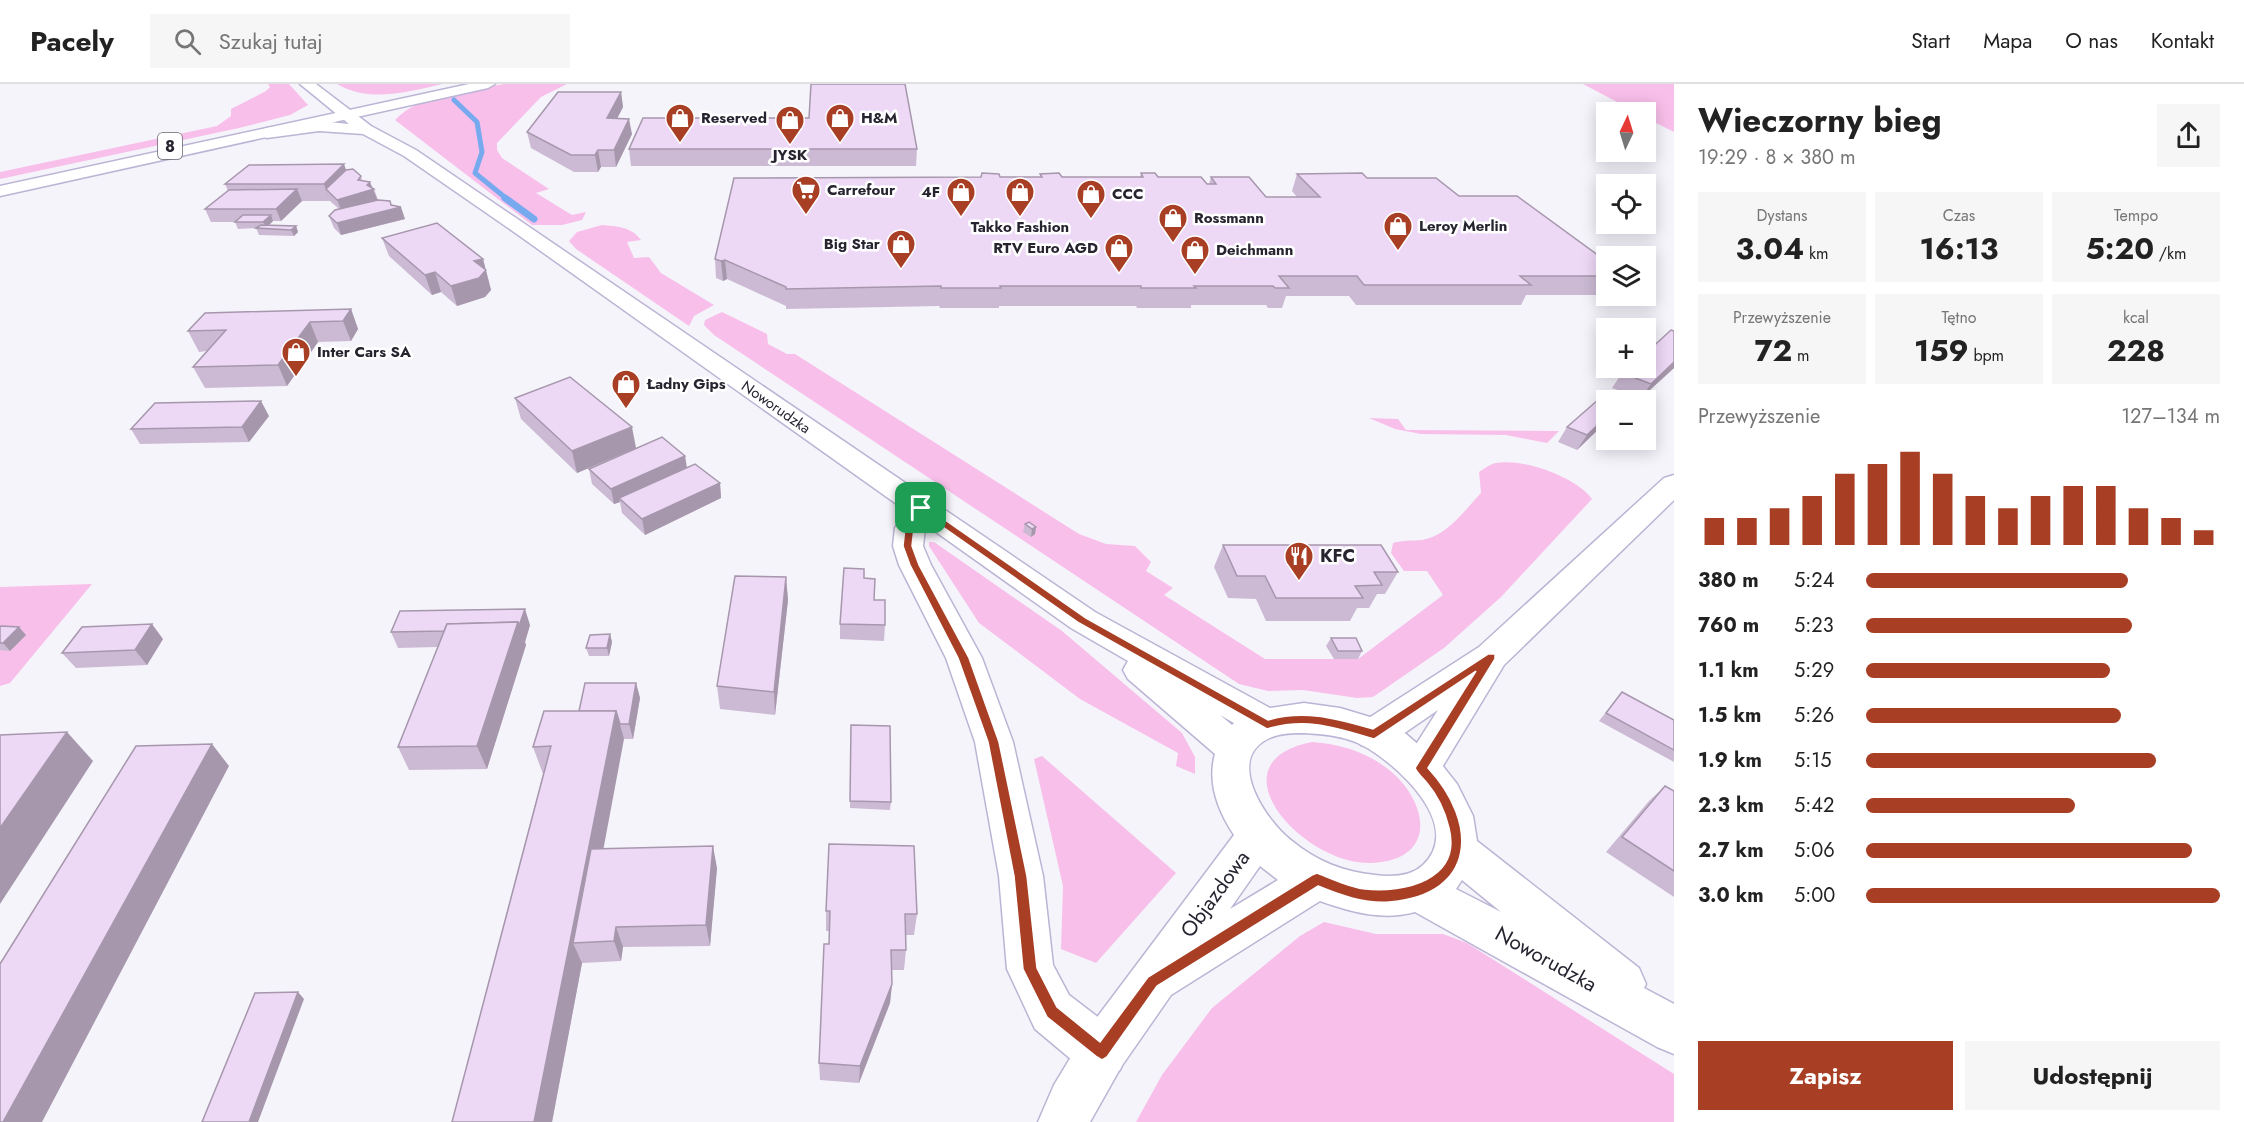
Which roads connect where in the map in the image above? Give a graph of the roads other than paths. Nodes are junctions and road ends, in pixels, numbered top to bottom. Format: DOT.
graph roads {
  1 [pos="307,84"];
  2 [pos="325,84"];
  3 [pos="460,84"];
  4 [pos="488,84"];
  5 [pos="352,110"];
  6 [pos="366,130"];
  7 [pos="260,134"];
  8 [pos="410,153"];
  9 [pos="0,183"];
  10 [pos="0,191"];
  11 [pos="1674,484"];
  12 [pos="921,508"];
  13 [pos="1083,620"];
  14 [pos="1491,656"];
  15 [pos="1267,724"];
  16 [pos="1374,734"];
  17 [pos="1236,750"];
  18 [pos="1421,768"];
  19 [pos="1258,836"];
  20 [pos="1456,849"];
  21 [pos="1317,879"];
  22 [pos="1418,891"];
  23 [pos="1152,982"];
  24 [pos="1674,1028"];
  25 [pos="1102,1052"];
  26 [pos="1064,1122"];
  1 -- 5 [label="main road, Noworudzka"];
  2 -- 5 [label="main road, Noworudzka"];
  3 -- 5 [label="main road, 8"];
  4 -- 5 [label="main road, 8"];
  5 -- 6 [label="main road, Noworudzka"];
  5 -- 7 [label="main road, 8"];
  5 -- 8 [label="main road, Noworudzka"];
  5 -- 9 [label="main road, 8"];
  6 -- 7 [label="main road"];
  6 -- 8 [label="main road, Noworudzka"];
  7 -- 10 [label="main road, 8"];
  8 -- 12 [label="main road, Noworudzka"];
  11 -- 14 [label="main road"];
  12 -- 13 [label="main road, Noworudzka"];
  12 -- 25 [label="main road"];
  13 -- 15 [label="main road, Noworudzka"];
  13 -- 17 [label="main road, Noworudzka"];
  14 -- 16 [label="main road"];
  14 -- 18 [label="main road"];
  15 -- 16 [label="main road"];
  15 -- 17 [label="main road"];
  16 -- 18 [label="main road"];
  17 -- 19 [label="main road"];
  18 -- 20 [label="main road"];
  19 -- 21 [label="main road"];
  19 -- 23 [label="main road, Objazdowa"];
  20 -- 22 [label="main road"];
  20 -- 24 [label="main road, Noworudzka"];
  21 -- 22 [label="main road"];
  21 -- 23 [label="main road, Objazdowa"];
  22 -- 24 [label="main road, Noworudzka"];
  23 -- 25 [label="main road, Objazdowa"];
  25 -- 26 [label="main road, Objazdowa"];
}
